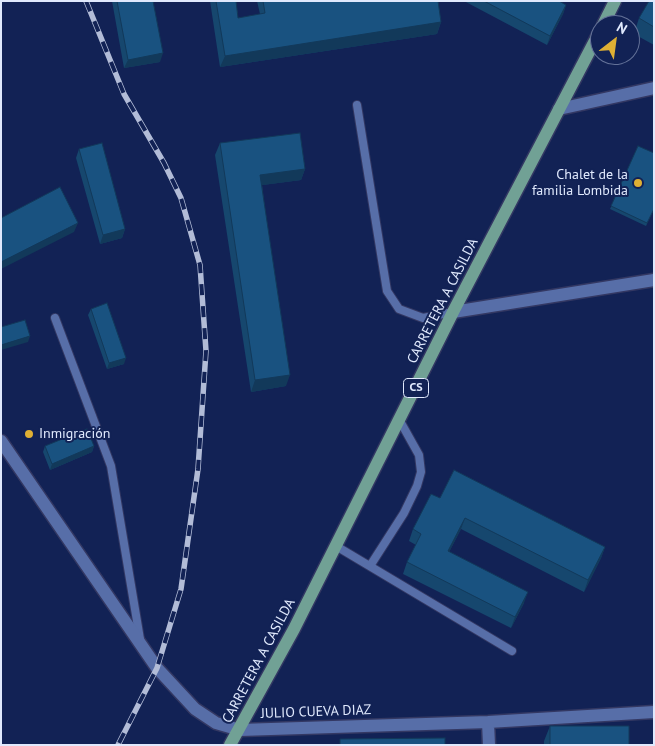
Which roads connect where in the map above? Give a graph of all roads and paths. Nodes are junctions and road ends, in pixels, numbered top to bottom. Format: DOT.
graph roads {
  1 [pos="615,1"];
  2 [pos="608,15"];
  3 [pos="590,50"];
  4 [pos="654,88"];
  5 [pos="357,105"];
  6 [pos="559,109"];
  7 [pos="654,280"];
  8 [pos="454,312"];
  9 [pos="55,318"];
  10 [pos="400,421"];
  11 [pos="1,441"];
  12 [pos="336,546"];
  13 [pos="370,566"];
  14 [pos="141,647"];
  15 [pos="512,651"];
  16 [pos="654,712"];
  17 [pos="488,722"];
  18 [pos="240,730"];
  19 [pos="230,745"];
  20 [pos="489,745"];
  1 -- 2 [label="main road"];
  3 -- 6 [label="main road, CARRETERA A CASILDA / CS"];
  4 -- 6 [label="street"];
  5 -- 8 [label="lane"];
  6 -- 8 [label="main road, CARRETERA A CASILDA / CS"];
  7 -- 8 [label="street"];
  8 -- 10 [label="main road, CARRETERA A CASILDA / CS"];
  9 -- 14 [label="lane"];
  10 -- 12 [label="main road, CARRETERA A CASILDA / CS"];
  10 -- 13 [label="lane"];
  11 -- 14 [label="street, JULIO CUEVA DIAZ"];
  12 -- 13 [label="lane"];
  12 -- 18 [label="main road, CARRETERA A CASILDA / CS"];
  13 -- 15 [label="lane"];
  14 -- 18 [label="street, JULIO CUEVA DIAZ"];
  16 -- 17 [label="street, JULIO CUEVA DIAZ"];
  17 -- 18 [label="street, JULIO CUEVA DIAZ"];
  17 -- 20 [label="street"];
  18 -- 19 [label="main road, CARRETERA A CASILDA / CS"];
}
